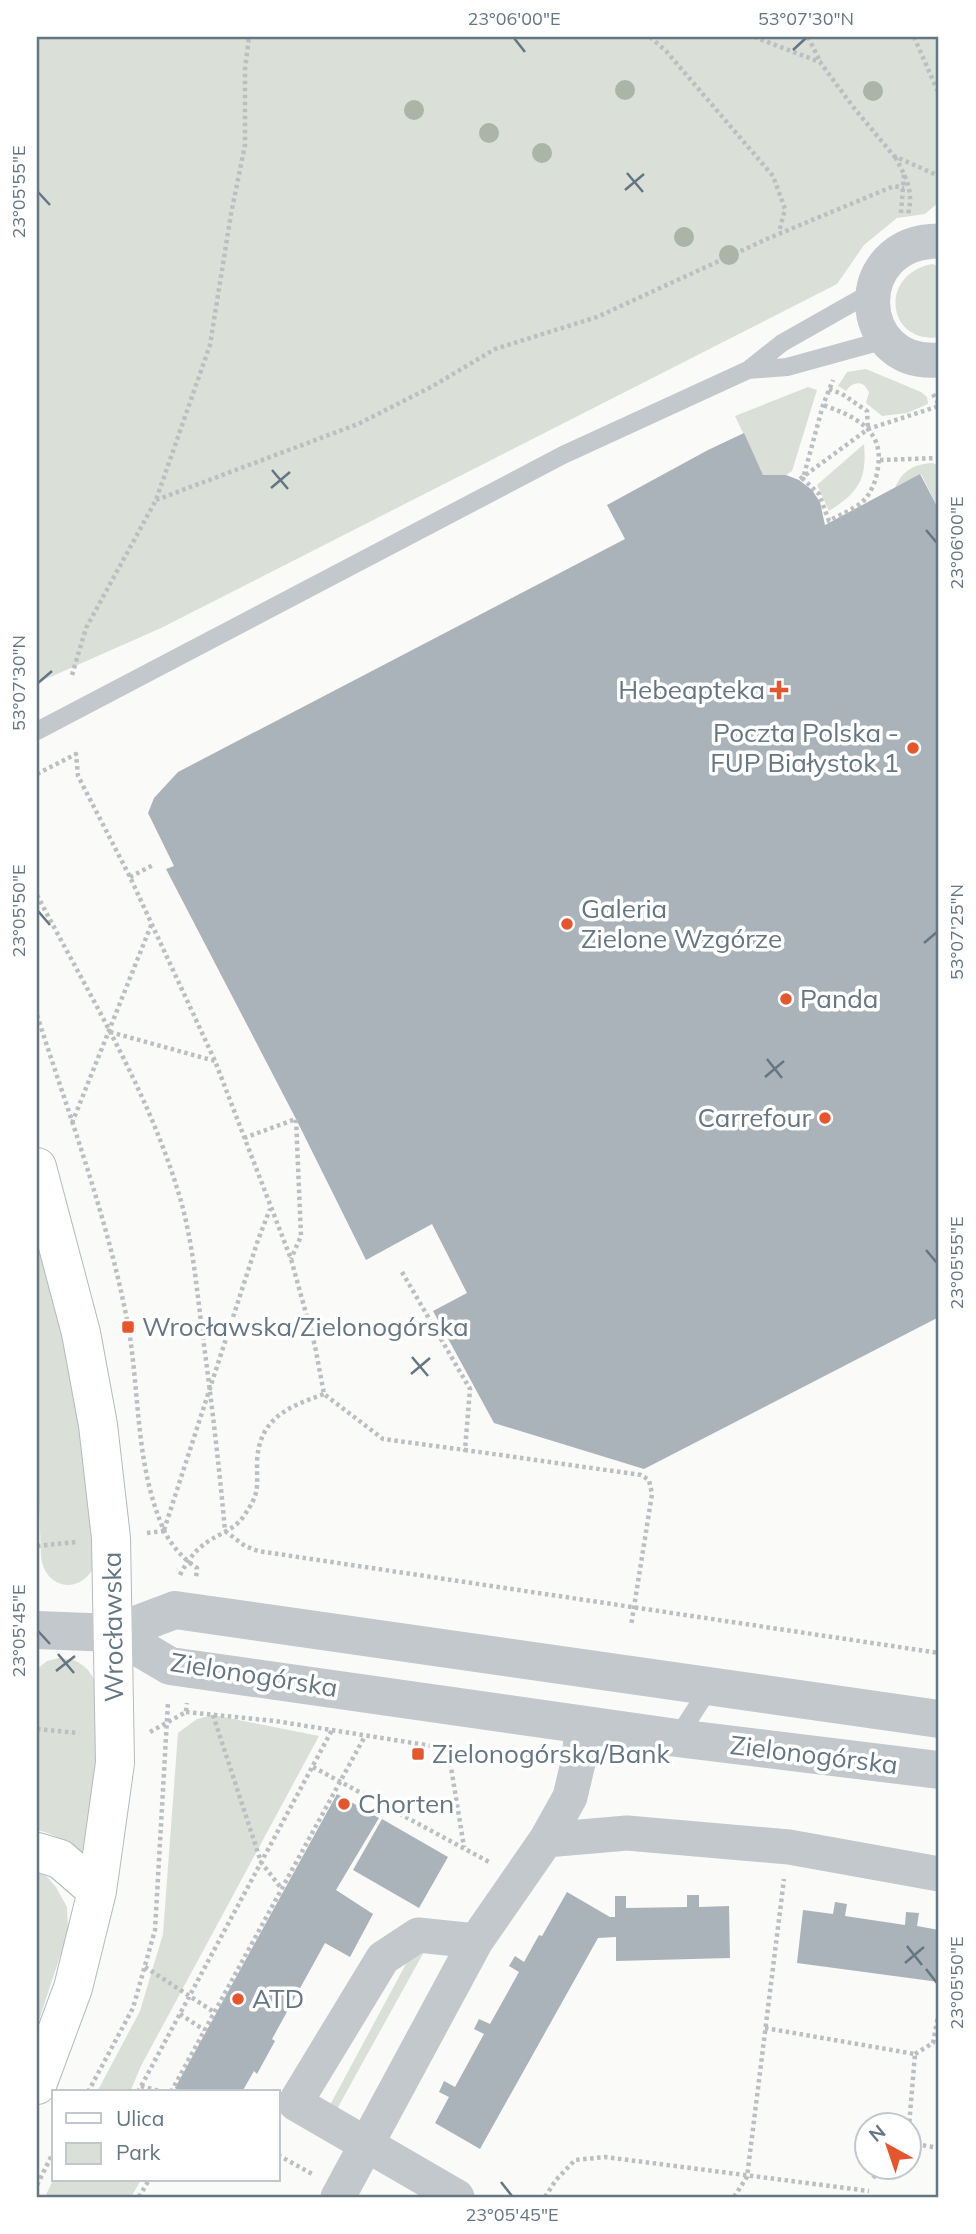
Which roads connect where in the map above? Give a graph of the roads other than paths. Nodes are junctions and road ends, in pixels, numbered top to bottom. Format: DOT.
graph roads {
  1 [pos="939,241"];
  2 [pos="872,292"];
  3 [pos="886,340"];
  4 [pos="935,364"];
  5 [pos="748,370"];
  6 [pos="37,731"];
  7 [pos="37,1167"];
  8 [pos="37,1630"];
  9 [pos="114,1633"];
  10 [pos="710,1687"];
  11 [pos="939,1719"];
  12 [pos="583,1725"];
  13 [pos="677,1738"];
  14 [pos="939,1770"];
  15 [pos="546,1840"];
  16 [pos="37,1852"];
  17 [pos="939,1874"];
  18 [pos="97,1891"];
  19 [pos="476,1941"];
  20 [pos="37,2085"];
  21 [pos="368,2144"];
  22 [pos="338,2197"];
  23 [pos="457,2197"];
  1 -- 2 [label="street"];
  2 -- 3 [label="street"];
  2 -- 5 [label="lane"];
  3 -- 4 [label="street"];
  3 -- 5 [label="lane"];
  5 -- 6 [label="lane"];
  7 -- 9 [label="main road, Wrocławska"];
  8 -- 9 [label="street"];
  9 -- 10 [label="street, Zielonogórska"];
  9 -- 12 [label="street, Zielonogórska"];
  9 -- 18 [label="main road, Wrocławska"];
  10 -- 11 [label="street, Zielonogórska"];
  10 -- 13 [label="lane"];
  12 -- 13 [label="street, Zielonogórska"];
  12 -- 15 [label="street"];
  13 -- 14 [label="street, Zielonogórska"];
  15 -- 17 [label="street"];
  15 -- 19 [label="street"];
  16 -- 18 [label="main road"];
  18 -- 20 [label="main road, Wrocławska"];
  19 -- 21 [label="street"];
  19 -- 21 [label="street"];
  21 -- 22 [label="street"];
  21 -- 23 [label="street"];
}
